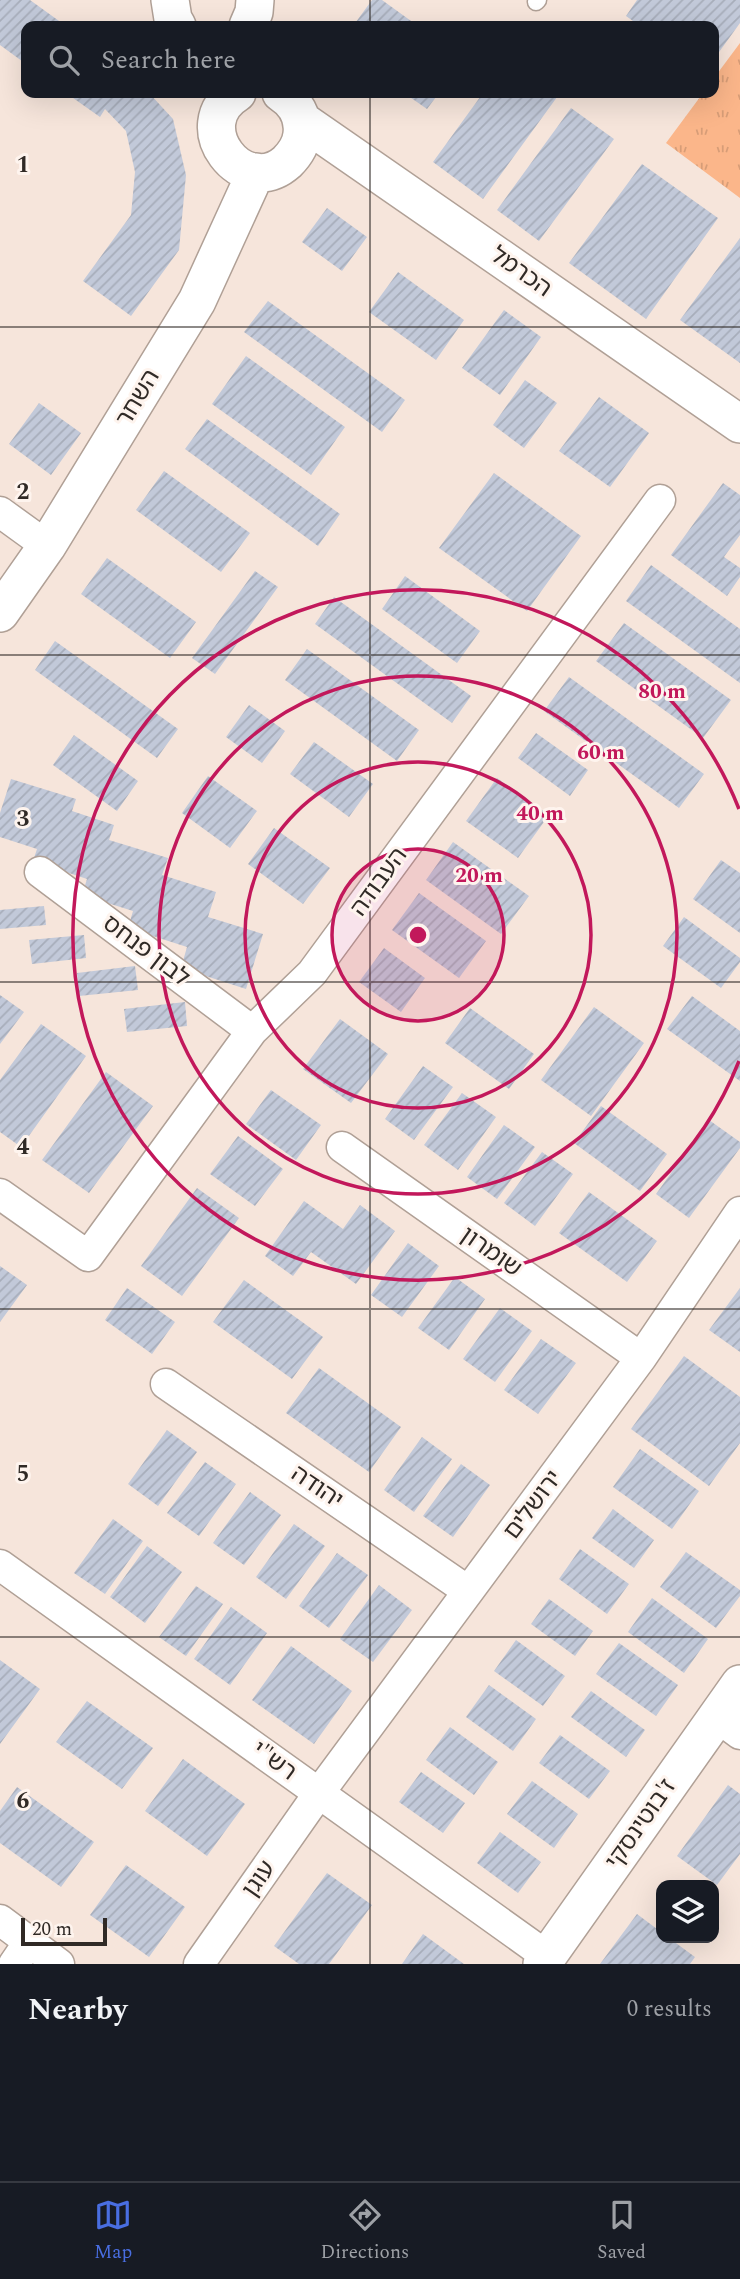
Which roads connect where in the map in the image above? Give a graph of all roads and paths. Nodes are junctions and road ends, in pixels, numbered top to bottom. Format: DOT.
graph roads {
  1 [pos="255,0"];
  2 [pos="250,21"];
  3 [pos="223,99"];
  4 [pos="291,106"];
  5 [pos="256,172"];
  6 [pos="740,424"];
  7 [pos="660,500"];
  8 [pos="0,512"];
  9 [pos="47,546"];
  10 [pos="0,613"];
  11 [pos="40,872"];
  12 [pos="252,1031"];
  13 [pos="342,1147"];
  14 [pos="0,1194"];
  15 [pos="740,1212"];
  16 [pos="641,1357"];
  17 [pos="166,1384"];
  18 [pos="0,1565"];
  19 [pos="468,1591"];
  20 [pos="740,1684"];
  21 [pos="728,1726"];
  22 [pos="319,1793"];
  23 [pos="0,1920"];
  24 [pos="22,1953"];
  25 [pos="545,1960"];
  26 [pos="60,1964"];
  27 [pos="199,1964"];
  1 -- 2 [label="street"];
  3 -- 5 [label="street"];
  4 -- 5 [label="street"];
  4 -- 6 [label="street, הכרמל"];
  5 -- 9 [label="street, השחר"];
  7 -- 12 [label="street, העבודה"];
  8 -- 9 [label="street"];
  9 -- 10 [label="street, השחר"];
  11 -- 12 [label="street, לבון פנחס"];
  12 -- 14 [label="street, העבודה"];
  13 -- 16 [label="street, שומרון"];
  15 -- 16 [label="street, ירושלים"];
  16 -- 19 [label="street, ירושלים"];
  17 -- 19 [label="street, יהודה"];
  18 -- 22 [label="street, רש\"י"];
  19 -- 22 [label="street, ירושלים"];
  20 -- 21 [label="street, ז'בוטינסקי"];
  21 -- 25 [label="street, ז'בוטינסקי"];
  22 -- 25 [label="street, רש\"י"];
  22 -- 27 [label="street, עוגן"];
  23 -- 24 [label="street"];
  24 -- 26 [label="street"];
}
